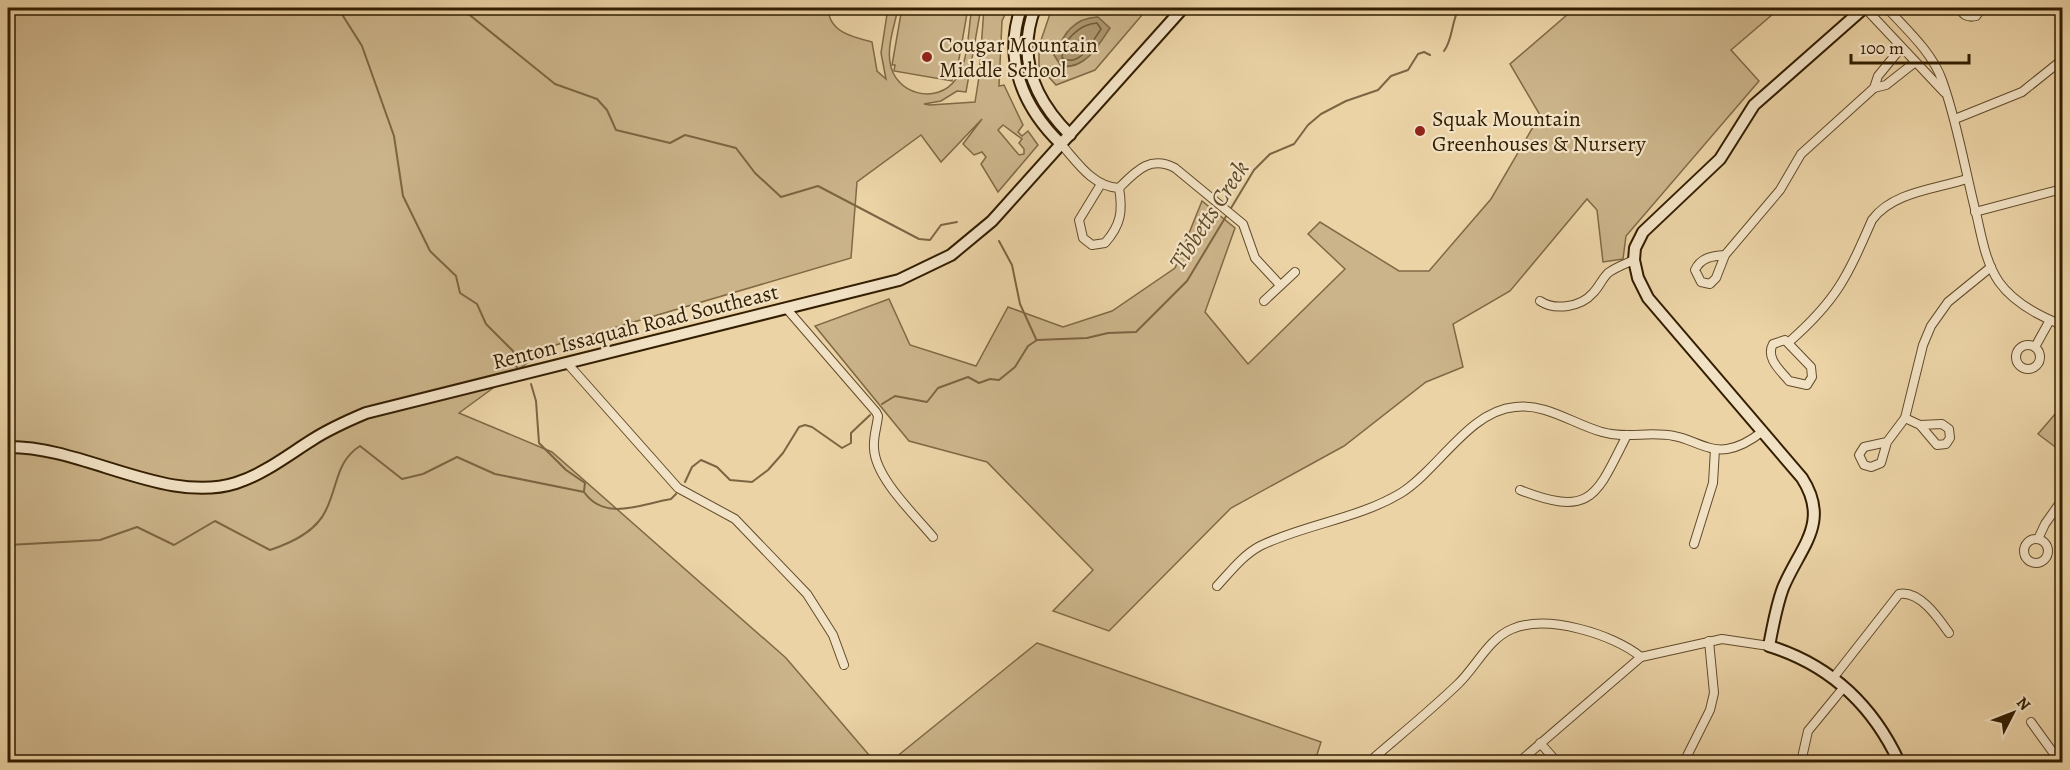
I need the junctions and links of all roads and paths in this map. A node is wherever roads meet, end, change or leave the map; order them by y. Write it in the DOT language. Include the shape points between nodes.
graph roads {
  1 [pos="1021,8"];
  2 [pos="1035,8"];
  3 [pos="1183,8"];
  4 [pos="1865,8"];
  5 [pos="1887,8"];
  6 [pos="1960,8"];
  7 [pos="1982,8"];
  8 [pos="1919,44"];
  9 [pos="1901,48"];
  10 [pos="1907,55"];
  11 [pos="2062,60"];
  12 [pos="1914,63"];
  13 [pos="1874,88"];
  14 [pos="1944,92"];
  15 [pos="1955,119"];
  16 [pos="1070,135"];
  17 [pos="1061,144"];
  18 [pos="1967,179"];
  19 [pos="1101,184"];
  20 [pos="1119,188"];
  21 [pos="2062,189"];
  22 [pos="1976,212"];
  23 [pos="1725,255"];
  24 [pos="1634,261"];
  25 [pos="1991,267"];
  26 [pos="1294,272"];
  27 [pos="1280,285"];
  28 [pos="1264,301"];
  29 [pos="1540,302"];
  30 [pos="786,308"];
  31 [pos="2050,320"];
  32 [pos="2062,325"];
  33 [pos="1789,342"];
  34 [pos="2035,347"];
  35 [pos="568,364"];
  36 [pos="1905,418"];
  37 [pos="1920,425"];
  38 [pos="1763,431"];
  39 [pos="1627,435"];
  40 [pos="1887,442"];
  41 [pos="8,447"];
  42 [pos="1715,449"];
  43 [pos="1520,490"];
  44 [pos="2062,500"];
  45 [pos="933,537"];
  46 [pos="2038,539"];
  47 [pos="1694,544"];
  48 [pos="1217,586"];
  49 [pos="1949,633"];
  50 [pos="1709,641"];
  51 [pos="1769,646"];
  52 [pos="1641,657"];
  53 [pos="844,665"];
  54 [pos="1834,677"];
  55 [pos="1844,687"];
  56 [pos="2031,722"];
  57 [pos="1540,744"];
  58 [pos="1369,762"];
  59 [pos="1519,762"];
  60 [pos="1557,762"];
  61 [pos="1684,762"];
  62 [pos="1801,762"];
  63 [pos="1899,762"];
  64 [pos="2060,762"];
  1 -- 17 [label="main road" via="1014,45 1018,79 1035,115"];
  2 -- 16 [label="main road" via="1027,38 1029,70 1045,109"];
  3 -- 16 [label="main road, Renton Issaquah Road Southeast"];
  4 -- 9 [label="street"];
  4 -- 24 [label="main road" via="1754,105 1720,159 1643,232"];
  5 -- 8 [label="street"];
  6 -- 7 [label="street" via="1969,17 1976,16"];
  8 -- 10 [label="street"];
  8 -- 14 [label="street" via="1938,71"];
  9 -- 10 [label="street"];
  9 -- 13 [label="street" via="1878,76"];
  10 -- 12 [label="street"];
  11 -- 15 [label="street" via="2022,92"];
  12 -- 13 [label="street" via="1886,85"];
  12 -- 14 [label="street"];
  13 -- 23 [label="street" via="1809,146 1780,190"];
  14 -- 15 [label="street"];
  15 -- 18 [label="street"];
  16 -- 17 [label="main road, Renton Issaquah Road Southeast"];
  17 -- 19 [label="street"];
  17 -- 30 [label="main road, Renton Issaquah Road Southeast" via="992,221 951,255 900,280"];
  18 -- 22 [label="street"];
  18 -- 33 [label="street" via="1909,195 1879,211 1836,294"];
  19 -- 20 [label="street"];
  19 -- 20 [label="street" via="1079,220 1083,238 1092,245 1105,243 1120,220"];
  20 -- 27 [label="street" via="1143,166 1162,162 1175,168 1243,224 1255,258"];
  21 -- 22 [label="street"];
  22 -- 25 [label="street"];
  24 -- 29 [label="street" via="1616,267 1580,303 1547,306"];
  24 -- 38 [label="main road" via="1648,298"];
  25 -- 31 [label="street" via="2012,296"];
  25 -- 36 [label="street" via="1948,303 1931,326"];
  26 -- 27 [label="street"];
  27 -- 28 [label="street"];
  30 -- 35 [label="main road, Renton Issaquah Road Southeast"];
  30 -- 45 [label="street" via="876,412 876,461 887,481"];
  31 -- 32 [label="street"];
  31 -- 34 [label="street"];
  33 -- 33 [label="street" via="1776,341 1770,347 1771,357 1789,381 1807,385 1813,372"];
  35 -- 41 [label="main road, Renton Issaquah Road Southeast" via="366,413 332,428 255,475 222,486 187,487 55,451"];
  35 -- 53 [label="street" via="678,488 735,519 807,594 833,635"];
  36 -- 37 [label="street"];
  36 -- 40 [label="street"];
  38 -- 42 [label="street" via="1742,444"];
  38 -- 51 [label="main road" via="1808,487 1815,515 1810,537 1778,604"];
  39 -- 42 [label="street" via="1669,435"];
  39 -- 43 [label="street" via="1601,484 1584,500 1563,504"];
  39 -- 48 [label="street" via="1602,432 1537,408 1517,406 1500,410 1474,425 1430,471 1402,492 1260,547"];
  42 -- 47 [label="street" via="1713,483"];
  44 -- 46 [label="street"];
  49 -- 54 [label="street" via="1916,598 1899,594"];
  50 -- 51 [label="street" via="1737,640"];
  50 -- 52 [label="street"];
  50 -- 61 [label="street" via="1712,701"];
  51 -- 54 [label="main road" via="1802,658"];
  52 -- 57 [label="street"];
  52 -- 58 [label="street" via="1622,642 1580,630 1539,625 1512,629 1493,642 1459,683"];
  54 -- 55 [label="main road"];
  55 -- 62 [label="street" via="1808,730"];
  55 -- 63 [label="main road"];
  56 -- 64 [label="street"];
  57 -- 59 [label="street"];
  57 -- 60 [label="street"];
}
